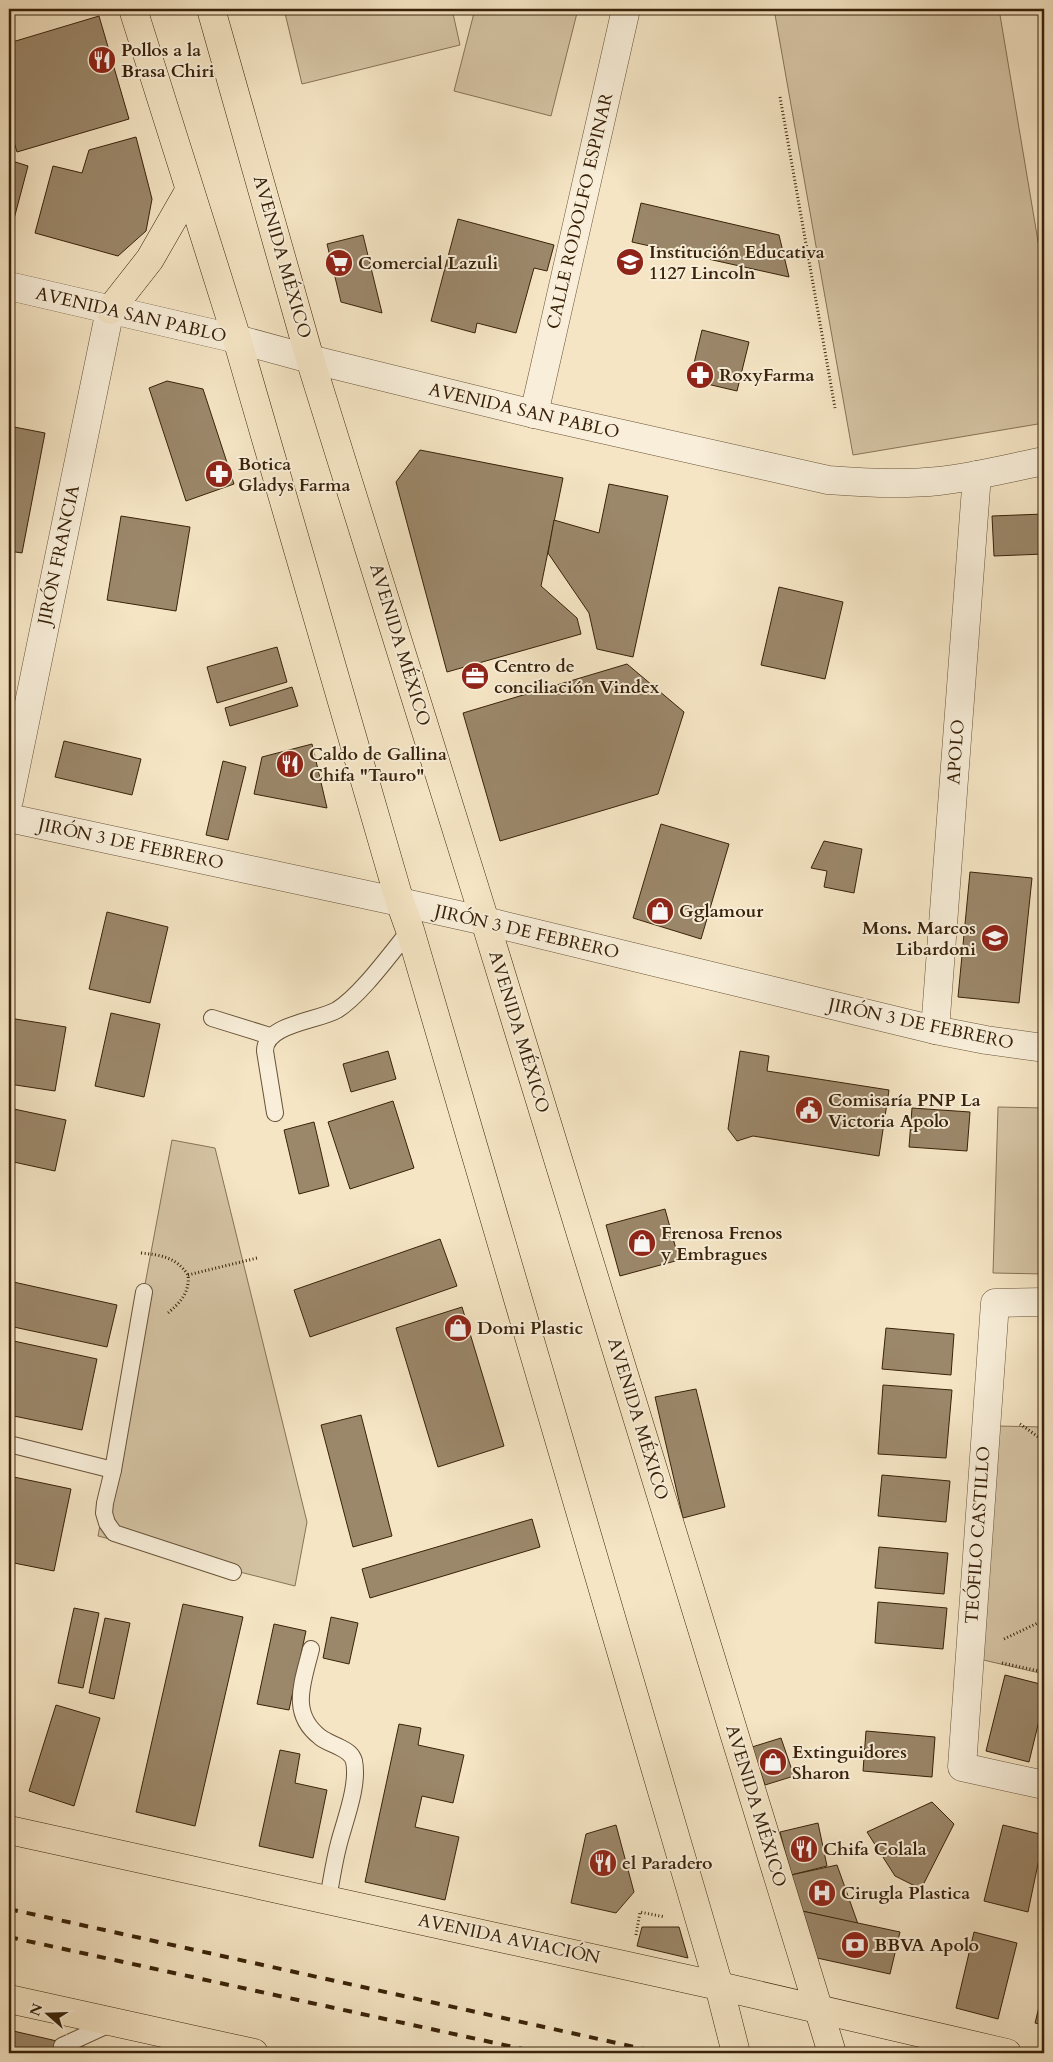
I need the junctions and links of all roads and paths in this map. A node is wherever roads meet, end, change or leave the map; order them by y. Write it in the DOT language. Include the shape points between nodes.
graph roads {
  1 [pos="133,9"];
  2 [pos="210,9"];
  3 [pos="626,9"];
  4 [pos="780,97"];
  5 [pos="189,191"];
  6 [pos="9,286"];
  7 [pos="110,310"];
  8 [pos="237,339"];
  9 [pos="310,359"];
  10 [pos="835,408"];
  11 [pos="534,414"];
  12 [pos="1044,461"];
  13 [pos="977,474"];
  14 [pos="9,800"];
  15 [pos="9,818"];
  16 [pos="400,902"];
  17 [pos="486,921"];
  18 [pos="410,930"];
  19 [pos="212,1018"];
  20 [pos="935,1030"];
  21 [pos="270,1036"];
  22 [pos="1044,1048"];
  23 [pos="275,1113"];
  24 [pos="141,1253"];
  25 [pos="257,1258"];
  26 [pos="188,1275"];
  27 [pos="144,1292"];
  28 [pos="1044,1302"];
  29 [pos="165,1316"];
  30 [pos="9,1444"];
  31 [pos="113,1470"];
  32 [pos="233,1572"];
  33 [pos="1044,1620"];
  34 [pos="311,1649"];
  35 [pos="970,1656"];
  36 [pos="1044,1672"];
  37 [pos="1044,1785"];
  38 [pos="9,1830"];
  39 [pos="328,1900"];
  40 [pos="700,1923"];
  41 [pos="630,1966"];
  42 [pos="719,1986"];
  43 [pos="9,2000"];
  44 [pos="819,2009"];
  45 [pos="114,2023"];
  46 [pos="62,2046"];
  47 [pos="254,2053"];
  48 [pos="736,2053"];
  49 [pos="832,2053"];
  50 [pos="1008,2053"];
  1 -- 5 [label="main road"];
  2 -- 9 [label="main road, AVENIDA MÉXICO"];
  3 -- 11 [label="street, CALLE RODOLFO ESPINAR"];
  4 -- 10 [label="path"];
  5 -- 7 [label="main road" via="150,260"];
  5 -- 8 [label="main road"];
  6 -- 7 [label="street, AVENIDA SAN PABLO"];
  7 -- 8 [label="street, AVENIDA SAN PABLO"];
  7 -- 14 [label="street, JIRÓN FRANCIA"];
  8 -- 9 [label="street, AVENIDA SAN PABLO"];
  8 -- 16 [label="main road"];
  9 -- 11 [label="street, AVENIDA SAN PABLO"];
  9 -- 17 [label="main road, AVENIDA MÉXICO"];
  11 -- 13 [label="street, AVENIDA SAN PABLO" via="828,480 902,484"];
  12 -- 13 [label="street, AVENIDA SAN PABLO"];
  13 -- 20 [label="street, APOLO"];
  15 -- 16 [label="street, JIRÓN 3 DE FEBRERO"];
  16 -- 17 [label="street, JIRÓN 3 DE FEBRERO"];
  16 -- 18 [label="main road"];
  17 -- 20 [label="street, JIRÓN 3 DE FEBRERO"];
  17 -- 44 [label="main road, AVENIDA MÉXICO"];
  18 -- 21 [label="lane" via="352,999 336,1010"];
  18 -- 40 [label="main road"];
  19 -- 21 [label="lane"];
  20 -- 22 [label="street, JIRÓN 3 DE FEBRERO"];
  21 -- 23 [label="lane" via="265,1051"];
  24 -- 26 [label="path" via="173,1259"];
  25 -- 26 [label="path"];
  26 -- 29 [label="path" via="186,1293"];
  27 -- 31 [label="lane"];
  28 -- 35 [label="street, TEÓFILO CASTILLO" via="995,1303"];
  30 -- 31 [label="lane"];
  31 -- 32 [label="lane" via="104,1513 114,1533"];
  33 -- 35 [label="path"];
  34 -- 39 [label="lane" via="301,1689 302,1715 322,1739 348,1752 355,1763 354,1784"];
  35 -- 36 [label="path"];
  35 -- 37 [label="street, TEÓFILO CASTILLO" via="962,1767"];
  38 -- 39 [label="main road, AVENIDA AVIACIÓN"];
  39 -- 41 [label="main road, AVENIDA AVIACIÓN"];
  40 -- 41 [label="path" via="640,1912"];
  40 -- 42 [label="main road"];
  41 -- 42 [label="main road, AVENIDA AVIACIÓN"];
  42 -- 44 [label="main road, AVENIDA AVIACIÓN"];
  42 -- 48 [label="main road"];
  43 -- 45 [label="main road"];
  44 -- 49 [label="main road, AVENIDA MÉXICO"];
  44 -- 50 [label="main road, AVENIDA AVIACIÓN"];
  45 -- 46 [label="lane"];
  45 -- 47 [label="main road"];
}
